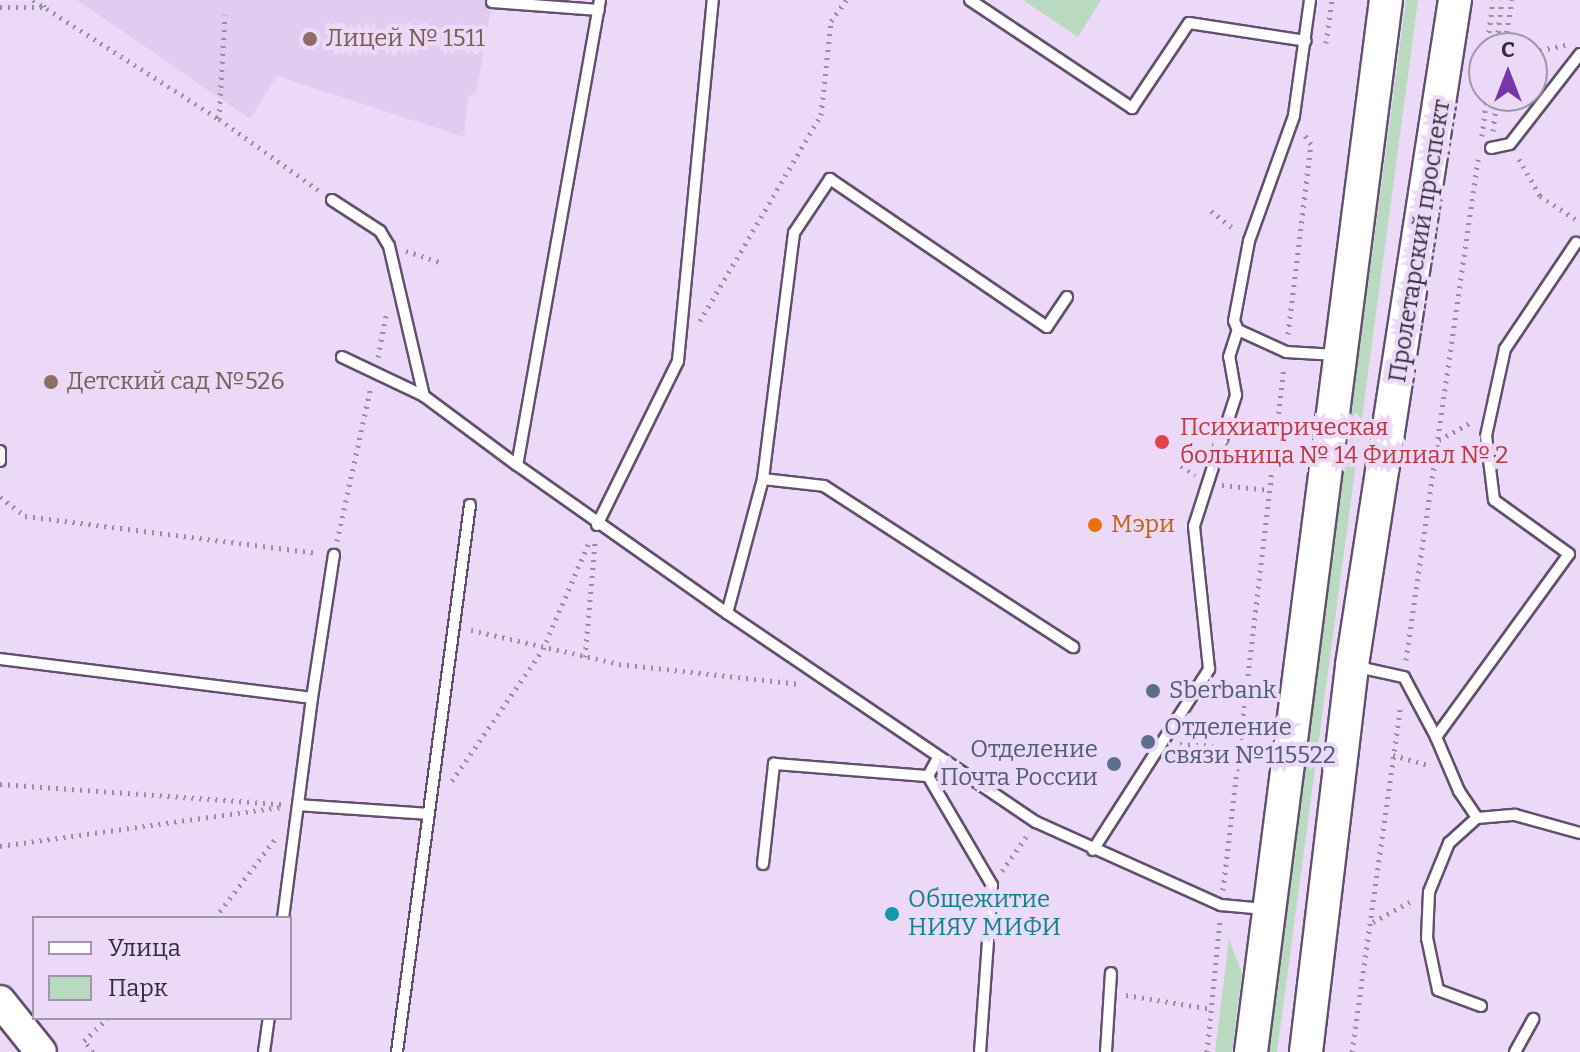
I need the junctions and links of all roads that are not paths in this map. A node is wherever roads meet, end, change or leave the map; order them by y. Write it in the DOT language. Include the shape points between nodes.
graph roads {
  1 [pos="713,0"];
  2 [pos="970,0"];
  3 [pos="1310,0"];
  4 [pos="1386,0"];
  5 [pos="1455,0"];
  6 [pos="492,2"];
  7 [pos="600,5"];
  8 [pos="1306,41"];
  9 [pos="1580,54"];
  10 [pos="1491,148"];
  11 [pos="332,200"];
  12 [pos="1576,243"];
  13 [pos="1067,297"];
  14 [pos="1238,330"];
  15 [pos="1341,355"];
  16 [pos="342,357"];
  17 [pos="424,396"];
  18 [pos="0,451"];
  19 [pos="0,461"];
  20 [pos="517,465"];
  21 [pos="763,479"];
  22 [pos="470,505"];
  23 [pos="597,525"];
  24 [pos="334,555"];
  25 [pos="727,613"];
  26 [pos="1073,647"];
  27 [pos="0,659"];
  28 [pos="1352,665"];
  29 [pos="312,698"];
  30 [pos="1436,737"];
  31 [pos="938,758"];
  32 [pos="928,776"];
  33 [pos="298,805"];
  34 [pos="429,814"];
  35 [pos="1477,818"];
  36 [pos="1580,833"];
  37 [pos="1093,850"];
  38 [pos="763,864"];
  39 [pos="1269,910"];
  40 [pos="283,916"];
  41 [pos="1111,973"];
  42 [pos="0,1001"];
  43 [pos="1481,1006"];
  44 [pos="1533,1019"];
  45 [pos="269,1020"];
  46 [pos="41,1052"];
  47 [pos="264,1052"];
  48 [pos="397,1052"];
  49 [pos="980,1052"];
  50 [pos="1106,1052"];
  51 [pos="1251,1052"];
  52 [pos="1306,1052"];
  53 [pos="1515,1052"];
  1 -- 23 [label="lane" via="678,361"];
  2 -- 8 [label="lane" via="1132,108 1189,23"];
  3 -- 8 [label="lane"];
  4 -- 15 [label="main road"];
  5 -- 28 [label="main road, Пролетарский проспект"];
  6 -- 7 [label="lane"];
  7 -- 20 [label="lane"];
  8 -- 14 [label="lane" via="1294,116 1249,241 1234,321"];
  9 -- 10 [label="lane" via="1510,144"];
  11 -- 17 [label="lane" via="380,231 389,246"];
  12 -- 30 [label="lane" via="1505,349 1486,459 1494,500 1569,554"];
  13 -- 21 [label="lane" via="1047,327 830,179 794,233"];
  14 -- 15 [label="lane" via="1286,352"];
  14 -- 37 [label="lane" via="1229,357 1236,395 1194,526 1209,669"];
  15 -- 39 [label="main road"];
  16 -- 17 [label="lane"];
  17 -- 20 [label="lane"];
  18 -- 19 [label="lane"];
  20 -- 23 [label="lane"];
  21 -- 25 [label="lane"];
  21 -- 26 [label="lane" via="824,486"];
  22 -- 34 [label="lane"];
  23 -- 25 [label="lane"];
  24 -- 29 [label="lane"];
  25 -- 31 [label="lane"];
  27 -- 29 [label="lane"];
  28 -- 30 [label="lane" via="1404,677"];
  28 -- 52 [label="main road, Пролетарский проспект"];
  29 -- 33 [label="lane"];
  30 -- 35 [label="lane"];
  31 -- 32 [label="lane"];
  31 -- 37 [label="lane" via="1036,822"];
  32 -- 38 [label="lane" via="774,764"];
  32 -- 49 [label="lane" via="992,885"];
  33 -- 34 [label="lane"];
  33 -- 40 [label="lane"];
  34 -- 48 [label="lane"];
  35 -- 36 [label="lane" via="1515,815"];
  35 -- 43 [label="lane" via="1449,843 1429,892 1427,938 1438,990"];
  37 -- 39 [label="lane" via="1221,905"];
  39 -- 51 [label="main road"];
  41 -- 50 [label="lane"];
  42 -- 46 [label="main road"];
  44 -- 53 [label="lane"];
  45 -- 47 [label="lane"];
}
